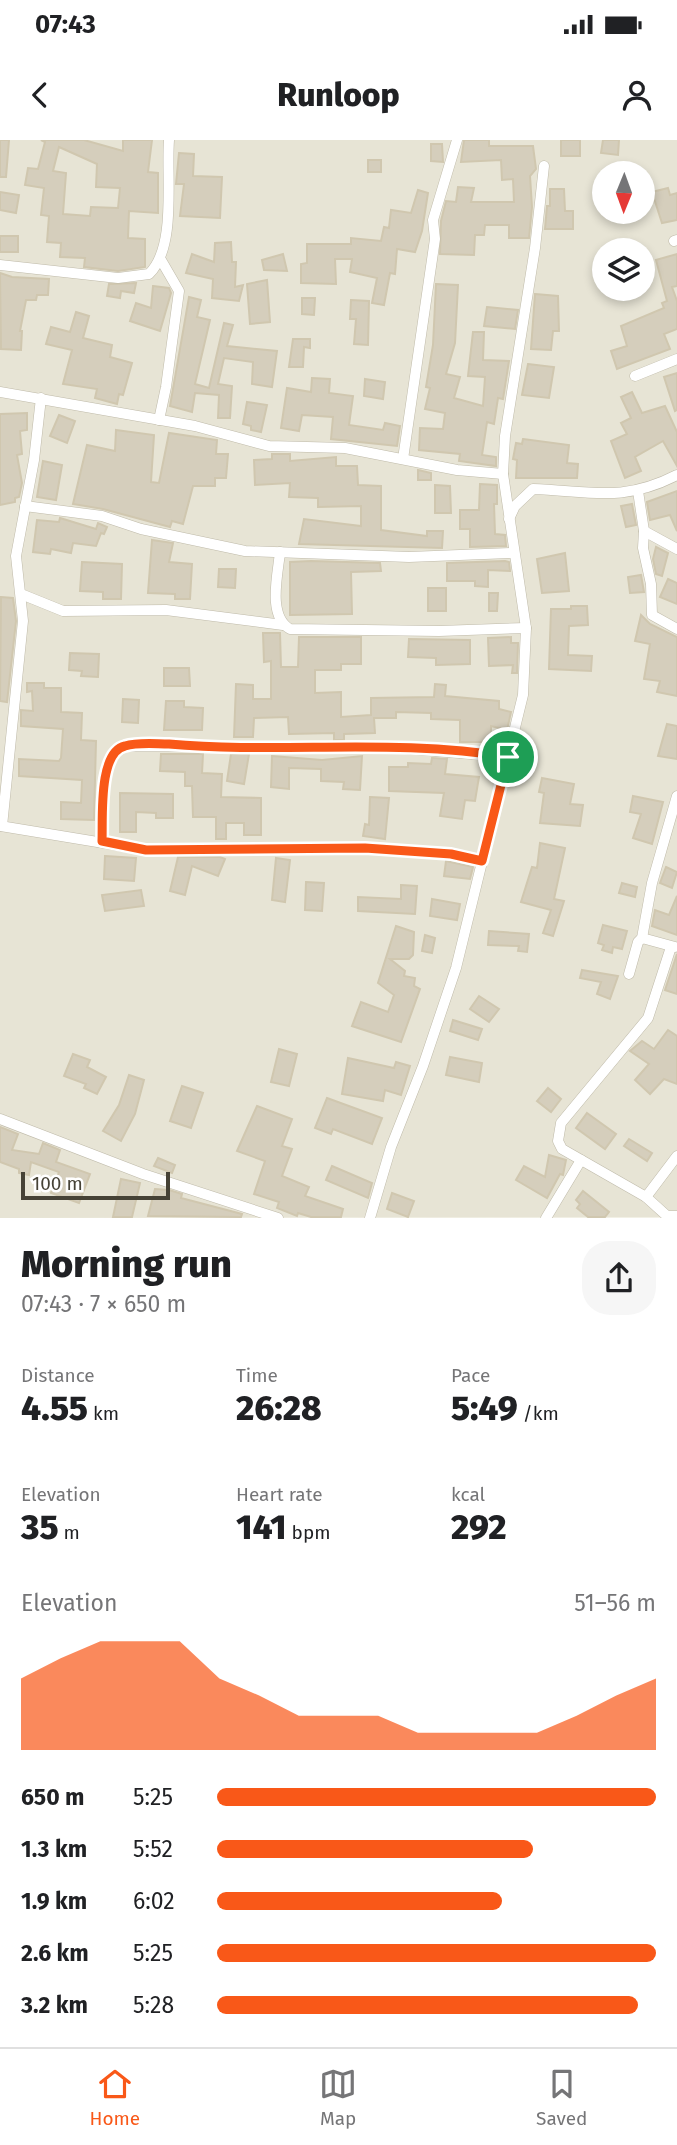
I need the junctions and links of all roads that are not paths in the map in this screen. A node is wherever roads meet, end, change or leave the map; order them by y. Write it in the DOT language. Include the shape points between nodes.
graph roads {
  1 [pos="169,140"];
  2 [pos="457,140"];
  3 [pos="544,166"];
  4 [pos="161,260"];
  5 [pos="0,265"];
  6 [pos="677,359"];
  7 [pos="635,376"];
  8 [pos="0,392"];
  9 [pos="43,401"];
  10 [pos="159,420"];
  11 [pos="403,459"];
  12 [pos="503,474"];
  13 [pos="677,475"];
  14 [pos="638,491"];
  15 [pos="25,506"];
  16 [pos="509,519"];
  17 [pos="645,531"];
  18 [pos="677,549"];
  19 [pos="280,552"];
  20 [pos="512,554"];
  21 [pos="22,594"];
  22 [pos="283,625"];
  23 [pos="526,628"];
  24 [pos="677,629"];
  25 [pos="508,757"];
  26 [pos="677,796"];
  27 [pos="1,826"];
  28 [pos="102,841"];
  29 [pos="482,861"];
  30 [pos="642,938"];
  31 [pos="674,947"];
  32 [pos="629,974"];
  33 [pos="0,1119"];
  34 [pos="677,1156"];
  35 [pos="581,1160"];
  36 [pos="646,1197"];
  37 [pos="677,1216"];
  38 [pos="278,1217"];
  39 [pos="370,1217"];
  40 [pos="546,1217"];
  41 [pos="672,1217"];
  1 -- 4 [label="street"];
  2 -- 11 [label="street" via="433,220 435,239"];
  3 -- 12 [label="street"];
  4 -- 5 [label="street" via="149,274 137,278"];
  4 -- 10 [label="street" via="178,291"];
  6 -- 7 [label="street"];
  8 -- 9 [label="street"];
  9 -- 10 [label="street"];
  9 -- 15 [label="street"];
  10 -- 11 [label="street" via="269,446 345,448"];
  11 -- 12 [label="street"];
  12 -- 16 [label="street"];
  13 -- 14 [label="street"];
  14 -- 16 [label="street" via="603,496 533,489"];
  14 -- 17 [label="street"];
  15 -- 19 [label="street" via="102,516 245,551"];
  15 -- 21 [label="street" via="16,564"];
  16 -- 20 [label="street"];
  17 -- 18 [label="street"];
  17 -- 24 [label="street" via="652,615"];
  19 -- 20 [label="street" via="409,557"];
  19 -- 22 [label="street" via="276,593"];
  20 -- 23 [label="street"];
  21 -- 22 [label="street" via="63,611 166,610"];
  21 -- 27 [label="street" via="20,672"];
  22 -- 23 [label="street" via="352,631"];
  23 -- 25 [label="street" via="523,695"];
  25 -- 28 [label="street" via="399,748 123,746 106,766"];
  25 -- 29 [label="street"];
  26 -- 30 [label="street"];
  27 -- 28 [label="street"];
  28 -- 29 [label="street" via="146,850 365,848 451,854"];
  29 -- 39 [label="street" via="456,968"];
  30 -- 31 [label="street"];
  30 -- 32 [label="street"];
  31 -- 35 [label="street" via="648,1018 561,1123 558,1141 562,1149"];
  33 -- 38 [label="street" via="143,1174"];
  34 -- 36 [label="street"];
  35 -- 36 [label="street"];
  35 -- 40 [label="street"];
  36 -- 41 [label="street"];
  37 -- 41 [label="street"];
}
